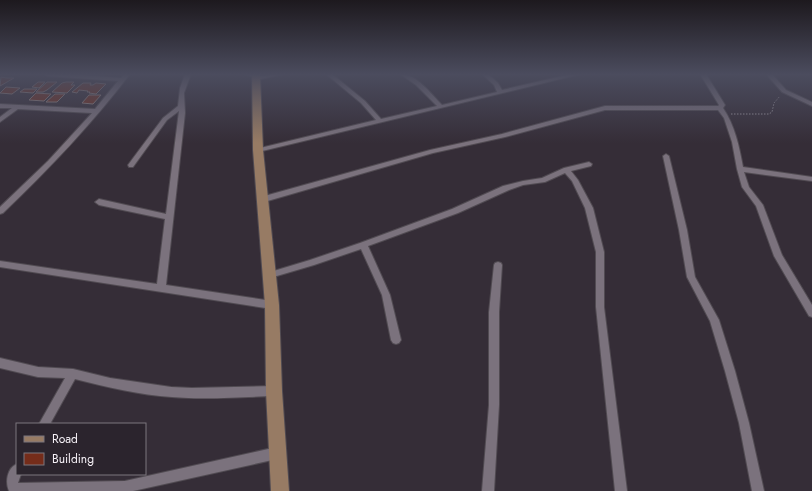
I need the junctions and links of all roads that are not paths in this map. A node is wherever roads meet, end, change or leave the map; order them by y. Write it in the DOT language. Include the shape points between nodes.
graph roads {
  1 [pos="108,97"];
  2 [pos="180,97"];
  3 [pos="255,97"];
  4 [pos="357,97"];
  5 [pos="431,97"];
  6 [pos="479,97"];
  7 [pos="717,97"];
  8 [pos="797,97"];
  9 [pos="812,104"];
  10 [pos="0,106"];
  11 [pos="440,106"];
  12 [pos="181,107"];
  13 [pos="16,108"];
  14 [pos="722,110"];
  15 [pos="96,111"];
  16 [pos="0,120"];
  17 [pos="379,120"];
  18 [pos="258,150"];
  19 [pos="666,156"];
  20 [pos="589,164"];
  21 [pos="131,165"];
  22 [pos="740,169"];
  23 [pos="566,170"];
  24 [pos="812,179"];
  25 [pos="264,199"];
  26 [pos="99,202"];
  27 [pos="0,211"];
  28 [pos="169,217"];
  29 [pos="364,245"];
  30 [pos="0,264"];
  31 [pos="498,265"];
  32 [pos="270,275"];
  33 [pos="161,288"];
  34 [pos="272,305"];
  35 [pos="812,313"];
  36 [pos="396,340"];
  37 [pos="1,365"];
  38 [pos="73,374"];
  39 [pos="274,391"];
  40 [pos="45,423"];
  41 [pos="277,453"];
  42 [pos="16,472"];
  43 [pos="280,491"];
  44 [pos="488,491"];
  45 [pos="621,491"];
  46 [pos="758,491"];
  1 -- 15 [label="street"];
  2 -- 12 [label="street"];
  3 -- 18 [label="street"];
  4 -- 17 [label="street"];
  5 -- 11 [label="street"];
  6 -- 11 [label="street"];
  7 -- 14 [label="street"];
  8 -- 9 [label="street"];
  10 -- 13 [label="street"];
  11 -- 17 [label="street"];
  12 -- 21 [label="street" via="165,119"];
  12 -- 28 [label="street"];
  13 -- 15 [label="street"];
  13 -- 16 [label="street"];
  14 -- 22 [label="street" via="735,142"];
  14 -- 25 [label="street" via="605,108 510,135 432,151"];
  15 -- 27 [label="street" via="58,156"];
  17 -- 18 [label="street"];
  18 -- 25 [label="street"];
  19 -- 46 [label="street" via="691,277 714,320 730,371"];
  20 -- 23 [label="street"];
  22 -- 24 [label="street"];
  22 -- 35 [label="street" via="746,187 760,205 778,256"];
  23 -- 29 [label="street" via="543,180 506,188 455,211"];
  23 -- 45 [label="street" via="588,208 600,252 600,307"];
  25 -- 32 [label="street"];
  26 -- 28 [label="street"];
  28 -- 33 [label="street"];
  29 -- 32 [label="street"];
  29 -- 36 [label="street" via="386,295"];
  30 -- 33 [label="street"];
  31 -- 44 [label="street" via="494,312 494,404"];
  32 -- 34 [label="street"];
  33 -- 34 [label="street"];
  34 -- 39 [label="street"];
  37 -- 38 [label="street" via="43,373"];
  38 -- 39 [label="street" via="110,383 171,392"];
  38 -- 40 [label="street"];
  39 -- 41 [label="street"];
  41 -- 42 [label="street" via="116,488 14,489 11,486"];
  41 -- 43 [label="street"];
}
